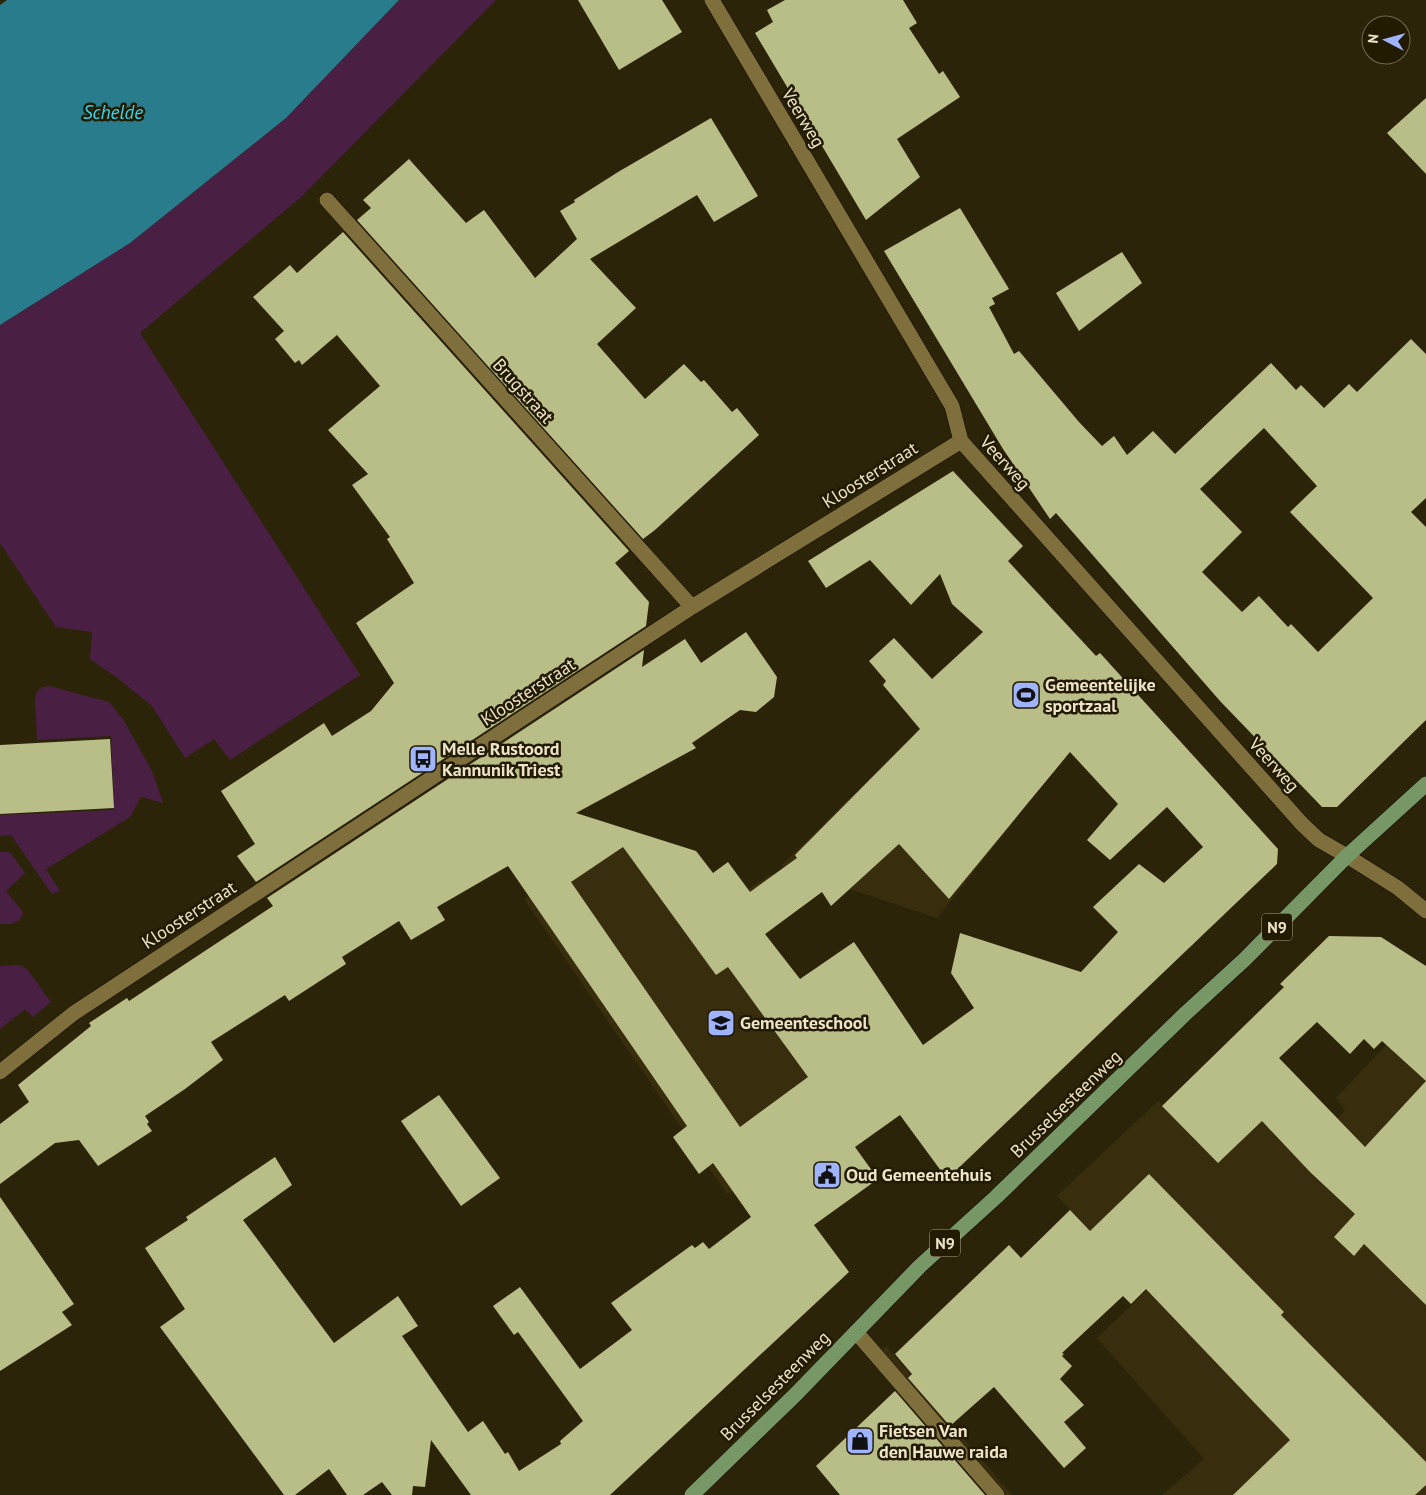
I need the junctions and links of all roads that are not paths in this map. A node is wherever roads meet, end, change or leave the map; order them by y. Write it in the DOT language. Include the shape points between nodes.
graph roads {
  1 [pos="712,0"];
  2 [pos="327,200"];
  3 [pos="961,441"];
  4 [pos="692,607"];
  5 [pos="1426,784"];
  6 [pos="1347,856"];
  7 [pos="1426,912"];
  8 [pos="0,1072"];
  9 [pos="856,1332"];
  10 [pos="692,1495"];
  11 [pos="997,1495"];
  1 -- 3 [label="street, Veerweg" via="952,406"];
  2 -- 4 [label="street, Brugstraat"];
  3 -- 4 [label="street, Kloosterstraat"];
  3 -- 6 [label="street, Veerweg" via="1302,824 1319,840"];
  4 -- 8 [label="street, Kloosterstraat" via="85,1006"];
  5 -- 6 [label="main road, Brusselsesteenweg / N9"];
  6 -- 7 [label="street, Veerweg" via="1398,888"];
  6 -- 9 [label="main road, Brusselsesteenweg / N9" via="1244,960 920,1266"];
  9 -- 10 [label="main road, Brusselsesteenweg / N9"];
  9 -- 11 [label="street"];
}
